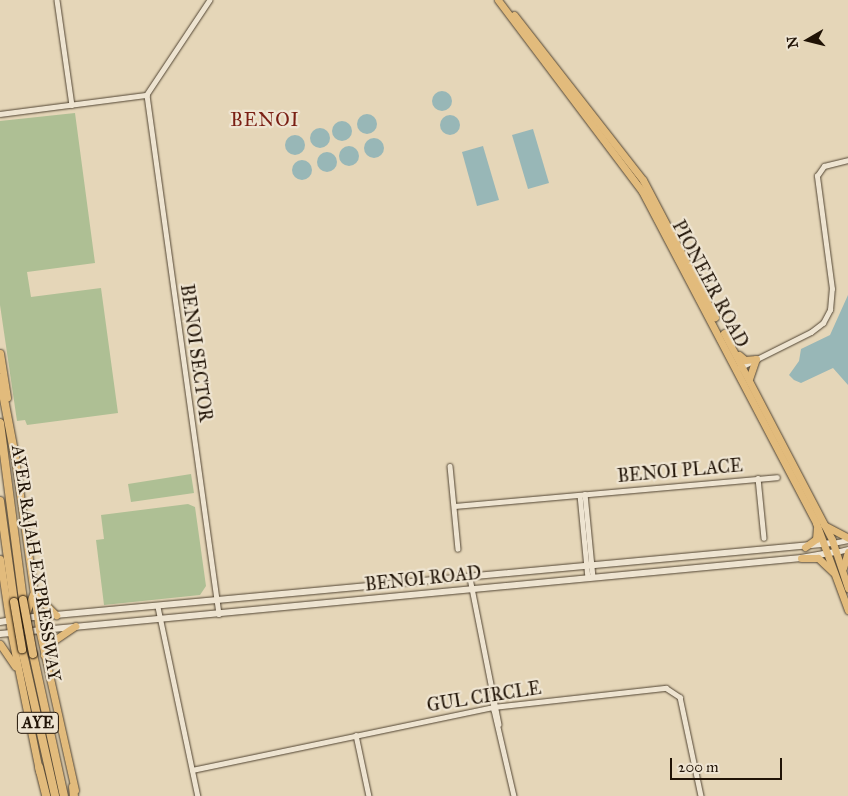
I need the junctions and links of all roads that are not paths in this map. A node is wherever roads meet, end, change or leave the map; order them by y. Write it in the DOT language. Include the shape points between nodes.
graph roads {
  1 [pos="57,0"];
  2 [pos="210,0"];
  3 [pos="498,0"];
  4 [pos="503,0"];
  5 [pos="147,95"];
  6 [pos="72,105"];
  7 [pos="0,114"];
  8 [pos="848,160"];
  9 [pos="735,352"];
  10 [pos="0,353"];
  11 [pos="756,359"];
  12 [pos="740,367"];
  13 [pos="0,378"];
  14 [pos="749,379"];
  15 [pos="752,392"];
  16 [pos="0,423"];
  17 [pos="15,457"];
  18 [pos="450,466"];
  19 [pos="777,477"];
  20 [pos="758,478"];
  21 [pos="583,495"];
  22 [pos="0,501"];
  23 [pos="454,506"];
  24 [pos="820,524"];
  25 [pos="764,538"];
  26 [pos="848,539"];
  27 [pos="829,544"];
  28 [pos="805,547"];
  29 [pos="848,548"];
  30 [pos="458,549"];
  31 [pos="836,552"];
  32 [pos="848,552"];
  33 [pos="828,553"];
  34 [pos="801,558"];
  35 [pos="0,559"];
  36 [pos="590,566"];
  37 [pos="840,575"];
  38 [pos="591,577"];
  39 [pos="470,578"];
  40 [pos="848,588"];
  41 [pos="472,589"];
  42 [pos="4,590"];
  43 [pos="33,591"];
  44 [pos="10,601"];
  45 [pos="217,602"];
  46 [pos="0,606"];
  47 [pos="158,608"];
  48 [pos="848,610"];
  49 [pos="219,614"];
  50 [pos="56,615"];
  51 [pos="37,616"];
  52 [pos="160,620"];
  53 [pos="0,622"];
  54 [pos="21,625"];
  55 [pos="75,626"];
  56 [pos="0,634"];
  57 [pos="0,644"];
  58 [pos="18,649"];
  59 [pos="44,655"];
  60 [pos="18,673"];
  61 [pos="495,706"];
  62 [pos="356,735"];
  63 [pos="39,767"];
  64 [pos="192,770"];
  65 [pos="73,787"];
  66 [pos="44,796"];
  67 [pos="55,796"];
  68 [pos="64,796"];
  69 [pos="75,796"];
  70 [pos="198,796"];
  71 [pos="369,796"];
  72 [pos="514,796"];
  73 [pos="701,796"];
  1 -- 6 [label="street"];
  2 -- 5 [label="street"];
  3 -- 12 [label="main road, PIONEER ROAD" via="642,191"];
  4 -- 9 [label="main road, PIONEER ROAD" via="642,180"];
  5 -- 6 [label="street"];
  5 -- 45 [label="street, BENOI SECTOR"];
  6 -- 7 [label="street"];
  8 -- 11 [label="street" via="824,166 817,176 832,289 830,310 823,323 811,332"];
  9 -- 11 [label="main road" via="745,360"];
  9 -- 12 [label="main road, PIONEER ROAD"];
  10 -- 17 [label="main road"];
  11 -- 12 [label="street"];
  11 -- 14 [label="main road"];
  12 -- 14 [label="main road, PIONEER ROAD"];
  12 -- 15 [label="main road, PIONEER ROAD"];
  13 -- 17 [label="highway"];
  14 -- 15 [label="main road, PIONEER ROAD"];
  15 -- 24 [label="main road, PIONEER ROAD"];
  16 -- 68 [label="highway, AYER RAJAH EXPRESSWAY / AYE, bridge" via="23,600"];
  17 -- 43 [label="main road"];
  18 -- 23 [label="street"];
  19 -- 20 [label="street, BENOI PLACE"];
  20 -- 21 [label="street, BENOI PLACE"];
  20 -- 25 [label="street"];
  21 -- 23 [label="street, BENOI PLACE"];
  21 -- 36 [label="street"];
  22 -- 44 [label="highway, AYER RAJAH EXPRESSWAY / AYE"];
  23 -- 30 [label="street"];
  24 -- 26 [label="main road"];
  24 -- 27 [label="main road, PIONEER ROAD"];
  24 -- 28 [label="main road" via="816,539"];
  26 -- 27 [label="street, BENOI ROAD"];
  27 -- 28 [label="main road, BENOI ROAD"];
  27 -- 31 [label="main road, PIONEER ROAD"];
  27 -- 33 [label="main road, PIONEER ROAD"];
  28 -- 36 [label="main road, BENOI ROAD"];
  29 -- 31 [label="street, BENOI ROAD"];
  31 -- 33 [label="main road, BENOI ROAD"];
  31 -- 37 [label="main road, PIONEER ROAD"];
  32 -- 37 [label="main road"];
  33 -- 34 [label="main road, BENOI ROAD"];
  33 -- 37 [label="main road, PIONEER ROAD"];
  34 -- 37 [label="main road" via="818,558"];
  34 -- 38 [label="main road, BENOI ROAD"];
  35 -- 42 [label="main road"];
  36 -- 38 [label="street"];
  36 -- 39 [label="main road, BENOI ROAD"];
  37 -- 40 [label="main road, PIONEER ROAD"];
  37 -- 48 [label="main road, PIONEER ROAD"];
  38 -- 41 [label="main road, BENOI ROAD"];
  39 -- 41 [label="street"];
  39 -- 45 [label="main road, BENOI ROAD"];
  41 -- 49 [label="main road, BENOI ROAD"];
  41 -- 61 [label="street"];
  42 -- 44 [label="main road"];
  42 -- 46 [label="main road"];
  43 -- 50 [label="main road"];
  43 -- 51 [label="main road"];
  43 -- 54 [label="main road"];
  44 -- 54 [label="main road"];
  44 -- 58 [label="highway, AYER RAJAH EXPRESSWAY / AYE, bridge"];
  45 -- 47 [label="main road, BENOI ROAD"];
  45 -- 49 [label="street, BENOI SECTOR"];
  47 -- 50 [label="main road, BENOI ROAD"];
  47 -- 52 [label="street"];
  49 -- 52 [label="main road, BENOI ROAD"];
  50 -- 51 [label="main road, BENOI ROAD"];
  51 -- 54 [label="main road"];
  51 -- 54 [label="main road, BENOI ROAD"];
  52 -- 55 [label="main road, BENOI ROAD"];
  52 -- 64 [label="street"];
  53 -- 54 [label="main road, BENOI ROAD"];
  54 -- 55 [label="main road, BENOI ROAD"];
  54 -- 56 [label="main road, BENOI ROAD"];
  54 -- 58 [label="main road"];
  54 -- 59 [label="main road"];
  54 -- 59 [label="main road"];
  55 -- 59 [label="main road" via="53,641"];
  57 -- 60 [label="main road"];
  58 -- 60 [label="main road"];
  58 -- 67 [label="highway, AYER RAJAH EXPRESSWAY / AYE"];
  59 -- 65 [label="main road"];
  60 -- 63 [label="main road"];
  61 -- 62 [label="street, GUL CIRCLE"];
  61 -- 72 [label="street"];
  61 -- 73 [label="street, GUL CIRCLE" via="672,689 680,697"];
  62 -- 64 [label="street, GUL CIRCLE"];
  62 -- 71 [label="street"];
  63 -- 66 [label="highway"];
  64 -- 70 [label="street"];
  65 -- 69 [label="highway"];
}
